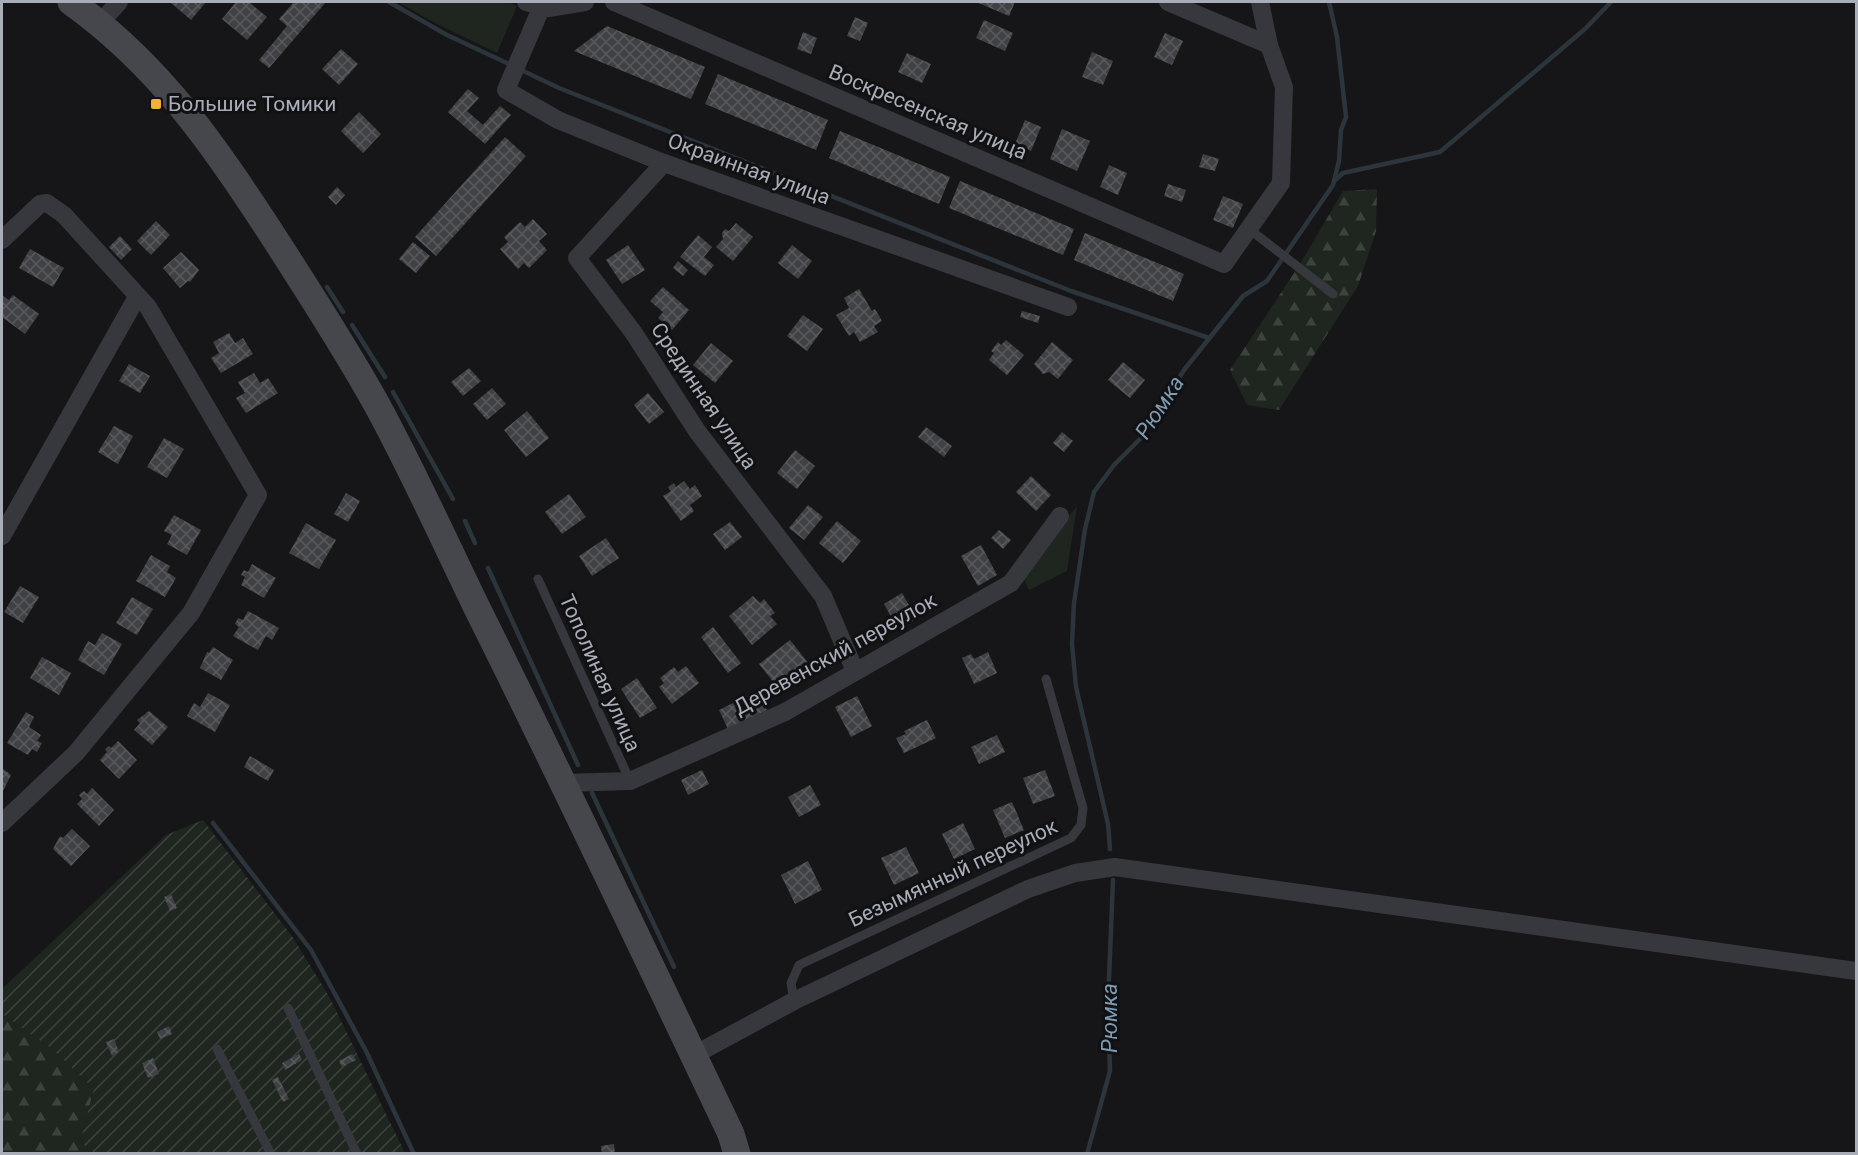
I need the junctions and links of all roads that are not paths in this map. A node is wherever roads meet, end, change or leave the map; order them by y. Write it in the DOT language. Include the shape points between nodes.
graph roads {
  1 [pos="71,2"];
  2 [pos="119,2"];
  3 [pos="585,2"];
  4 [pos="614,2"];
  5 [pos="1168,2"];
  6 [pos="1260,2"];
  7 [pos="534,4"];
  8 [pos="100,22"];
  9 [pos="1269,45"];
  10 [pos="664,163"];
  11 [pos="1249,229"];
  12 [pos="2,240"];
  13 [pos="1333,294"];
  14 [pos="137,297"];
  15 [pos="1068,307"];
  16 [pos="1060,516"];
  17 [pos="2,536"];
  18 [pos="538,579"];
  19 [pos="855,671"];
  20 [pos="1046,679"];
  21 [pos="630,781"];
  22 [pos="564,783"];
  23 [pos="2,823"];
  24 [pos="1857,971"];
  25 [pos="794,1001"];
  26 [pos="288,1008"];
  27 [pos="217,1049"];
  28 [pos="694,1055"];
  29 [pos="271,1154"];
  30 [pos="357,1154"];
  31 [pos="737,1154"];
  1 -- 8 [label="main road"];
  2 -- 8 [label="street"];
  3 -- 7 [label="street" via="549,8"];
  4 -- 11 [label="street, Воскресенская улица" via="1224,264"];
  5 -- 9 [label="street"];
  6 -- 9 [label="street"];
  7 -- 10 [label="street, Окраинная улица" via="506,90 558,120"];
  8 -- 22 [label="main road" via="180,102 233,173 336,333 384,418"];
  9 -- 11 [label="street" via="1284,87 1281,183"];
  10 -- 15 [label="street, Окраинная улица"];
  10 -- 19 [label="street, Срединная улица" via="578,258 633,332 697,431 823,596"];
  11 -- 13 [label="lane"];
  12 -- 14 [label="street" via="40,204 46,203 64,215"];
  14 -- 17 [label="street"];
  14 -- 23 [label="street" via="148,307 258,495 191,613 76,753"];
  16 -- 19 [label="street, Деревенский переулок" via="1011,583"];
  18 -- 21 [label="lane, Тополиная улица"];
  19 -- 21 [label="street, Деревенский переулок" via="785,712"];
  20 -- 25 [label="lane, Безымянный переулок" via="1083,808 1081,825 1071,838 799,965 791,983"];
  21 -- 22 [label="street, Деревенский переулок"];
  22 -- 28 [label="main road"];
  24 -- 25 [label="street" via="1115,867 1075,873 1028,889"];
  25 -- 28 [label="street"];
  26 -- 30 [label="lane"];
  27 -- 29 [label="lane"];
  28 -- 31 [label="main road"];
}
